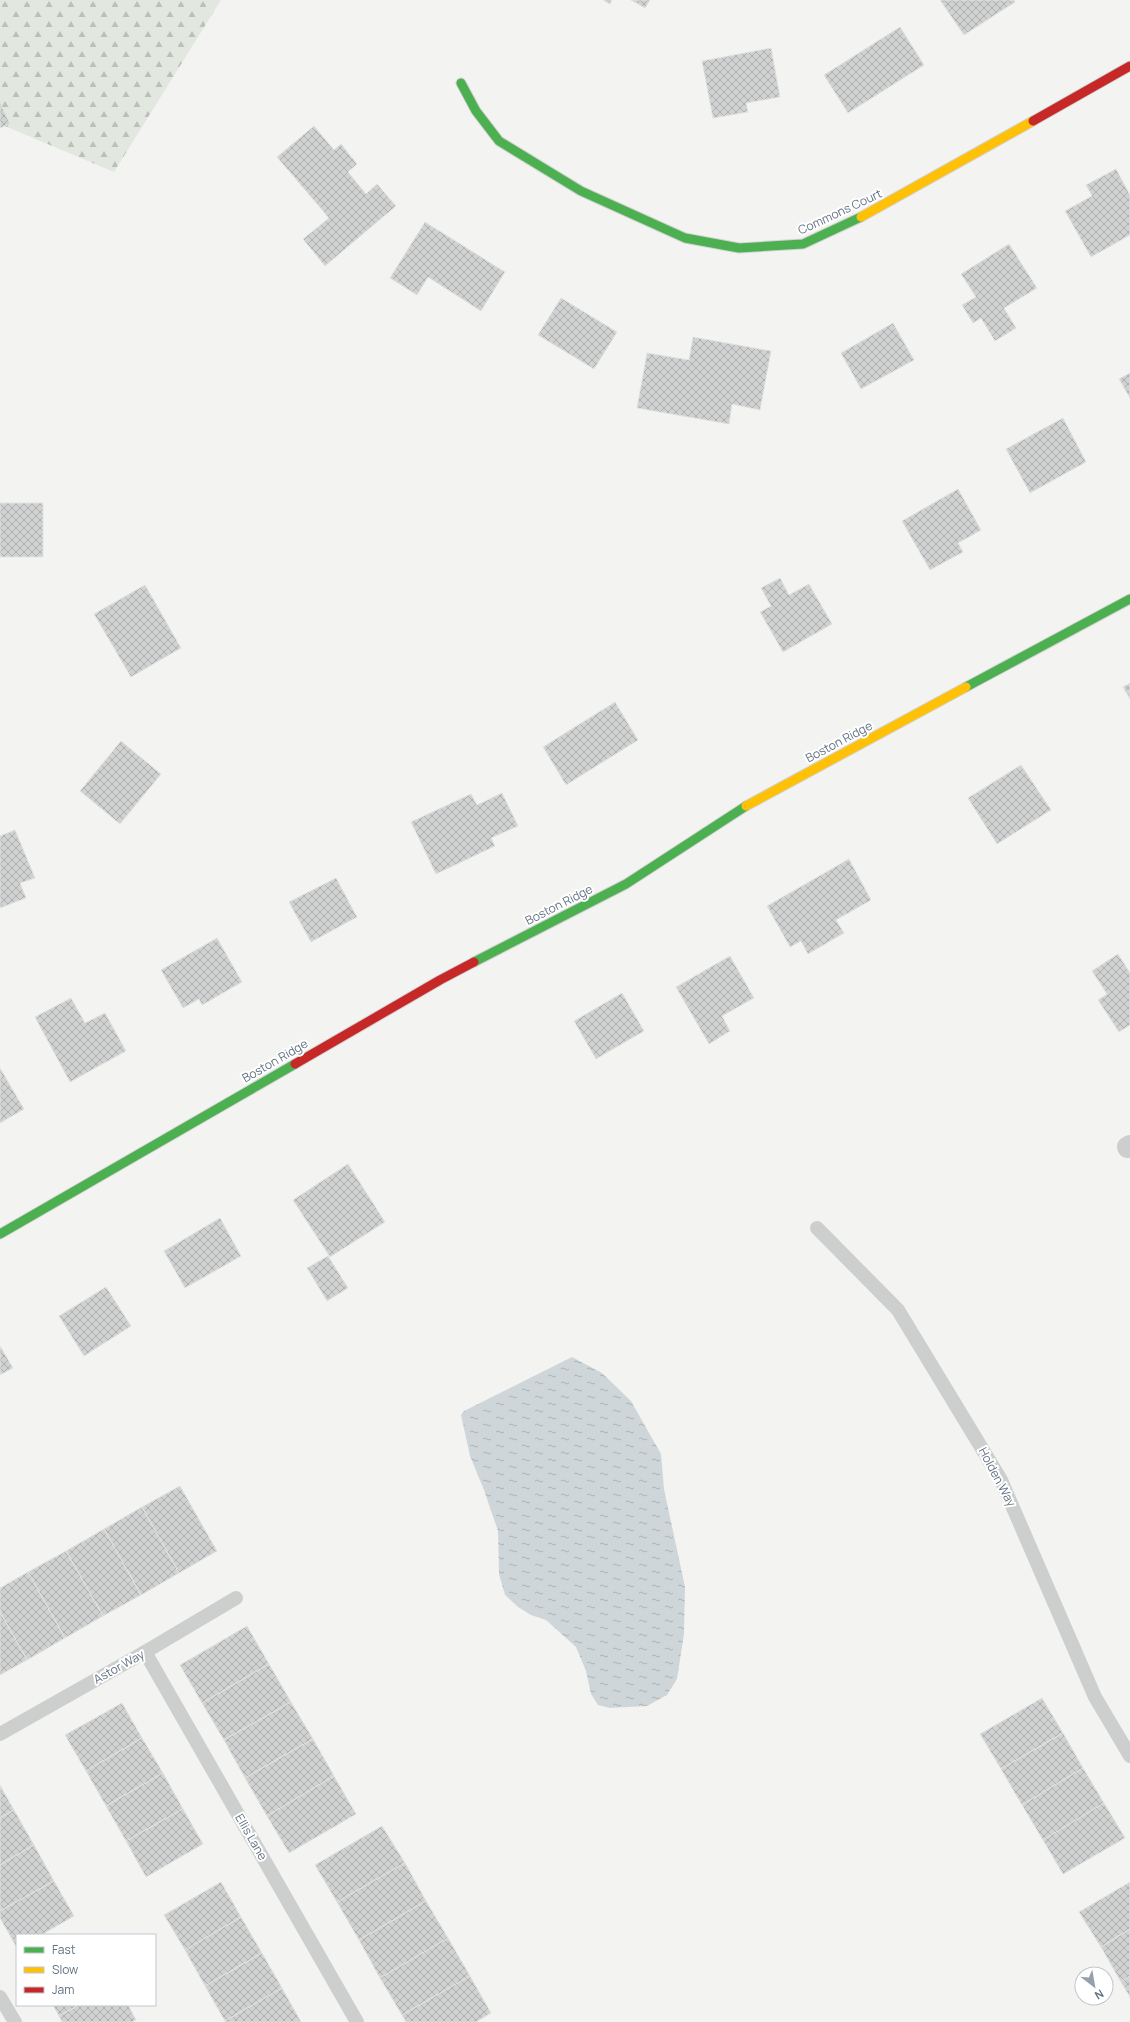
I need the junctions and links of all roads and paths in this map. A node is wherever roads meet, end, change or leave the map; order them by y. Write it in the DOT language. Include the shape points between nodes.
graph roads {
  1 [pos="1130,66"];
  2 [pos="462,83"];
  3 [pos="1130,599"];
  4 [pos="817,1228"];
  5 [pos="0,1234"];
  6 [pos="236,1598"];
  7 [pos="145,1652"];
  8 [pos="0,1734"];
  9 [pos="1130,1756"];
  10 [pos="0,1997"];
  11 [pos="15,2022"];
  12 [pos="357,2022"];
  1 -- 2 [label="street, Commons Court" via="862,217 803,244 739,248 685,238 581,191 499,141 476,111"];
  3 -- 5 [label="street, Boston Ridge" via="749,804 626,884 440,980"];
  4 -- 9 [label="lane, Holden Way" via="898,1310 1001,1480 1095,1697"];
  6 -- 7 [label="lane, Astor Way"];
  7 -- 8 [label="lane, Astor Way"];
  7 -- 12 [label="lane, Ellis Lane"];
  10 -- 11 [label="lane"];
}
